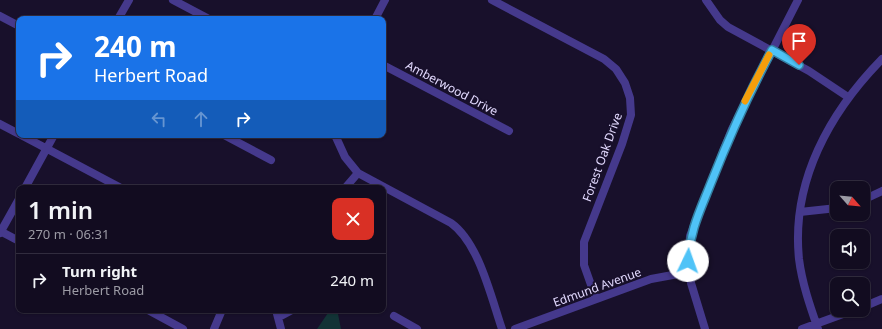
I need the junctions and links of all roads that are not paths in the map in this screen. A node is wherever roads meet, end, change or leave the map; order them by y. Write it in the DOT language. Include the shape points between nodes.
graph roads {
  1 [pos="129,0"];
  2 [pos="173,0"];
  3 [pos="385,0"];
  4 [pos="492,0"];
  5 [pos="706,0"];
  6 [pos="798,0"];
  7 [pos="0,16"];
  8 [pos="120,16"];
  9 [pos="203,16"];
  10 [pos="377,16"];
  11 [pos="16,24"];
  12 [pos="772,50"];
  13 [pos="882,59"];
  14 [pos="386,67"];
  15 [pos="848,97"];
  16 [pos="0,124"];
  17 [pos="509,131"];
  18 [pos="16,132"];
  19 [pos="28,138"];
  20 [pos="52,138"];
  21 [pos="230,138"];
  22 [pos="336,138"];
  23 [pos="47,148"];
  24 [pos="271,160"];
  25 [pos="358,173"];
  26 [pos="27,185"];
  27 [pos="115,185"];
  28 [pos="348,185"];
  29 [pos="380,185"];
  30 [pos="386,188"];
  31 [pos="882,191"];
  32 [pos="870,197"];
  33 [pos="16,204"];
  34 [pos="830,209"];
  35 [pos="800,212"];
  36 [pos="0,232"];
  37 [pos="16,240"];
  38 [pos="689,272"];
  39 [pos="596,299"];
  40 [pos="882,299"];
  41 [pos="870,304"];
  42 [pos="154,313"];
  43 [pos="221,313"];
  44 [pos="278,313"];
  45 [pos="394,316"];
  46 [pos="838,317"];
  47 [pos="817,326"];
  48 [pos="183,329"];
  49 [pos="214,329"];
  50 [pos="281,329"];
  51 [pos="417,329"];
  52 [pos="502,329"];
  53 [pos="516,329"];
  54 [pos="705,329"];
  55 [pos="802,329"];
  1 -- 8 [label="street"];
  2 -- 9 [label="street"];
  3 -- 10 [label="street"];
  4 -- 39 [label="street, Forest Oak Drive" via="604,60 619,73 628,91 631,104 629,125 584,242 584,265"];
  5 -- 12 [label="street" via="728,27"];
  6 -- 12 [label="street"];
  7 -- 11 [label="street"];
  12 -- 15 [label="street"];
  12 -- 38 [label="street" via="732,129 693,227 689,247"];
  13 -- 15 [label="street"];
  14 -- 17 [label="street, Amberwood Drive"];
  15 -- 35 [label="street" via="813,160"];
  16 -- 18 [label="street"];
  19 -- 23 [label="street"];
  20 -- 23 [label="street"];
  21 -- 24 [label="street"];
  22 -- 25 [label="street" via="345,157"];
  23 -- 26 [label="street"];
  23 -- 27 [label="street"];
  25 -- 28 [label="street"];
  25 -- 29 [label="street"];
  30 -- 52 [label="street" via="451,223 462,233 477,258"];
  31 -- 32 [label="street"];
  33 -- 36 [label="street"];
  34 -- 35 [label="street"];
  35 -- 47 [label="street" via="799,260"];
  36 -- 37 [label="street"];
  38 -- 39 [label="street, Edmund Avenue" via="652,279"];
  38 -- 54 [label="street" via="693,294"];
  39 -- 53 [label="street, Edmund Avenue"];
  40 -- 41 [label="street"];
  42 -- 48 [label="street"];
  43 -- 49 [label="street"];
  44 -- 50 [label="street"];
  45 -- 51 [label="street"];
  46 -- 47 [label="street"];
  47 -- 55 [label="street"];
}
